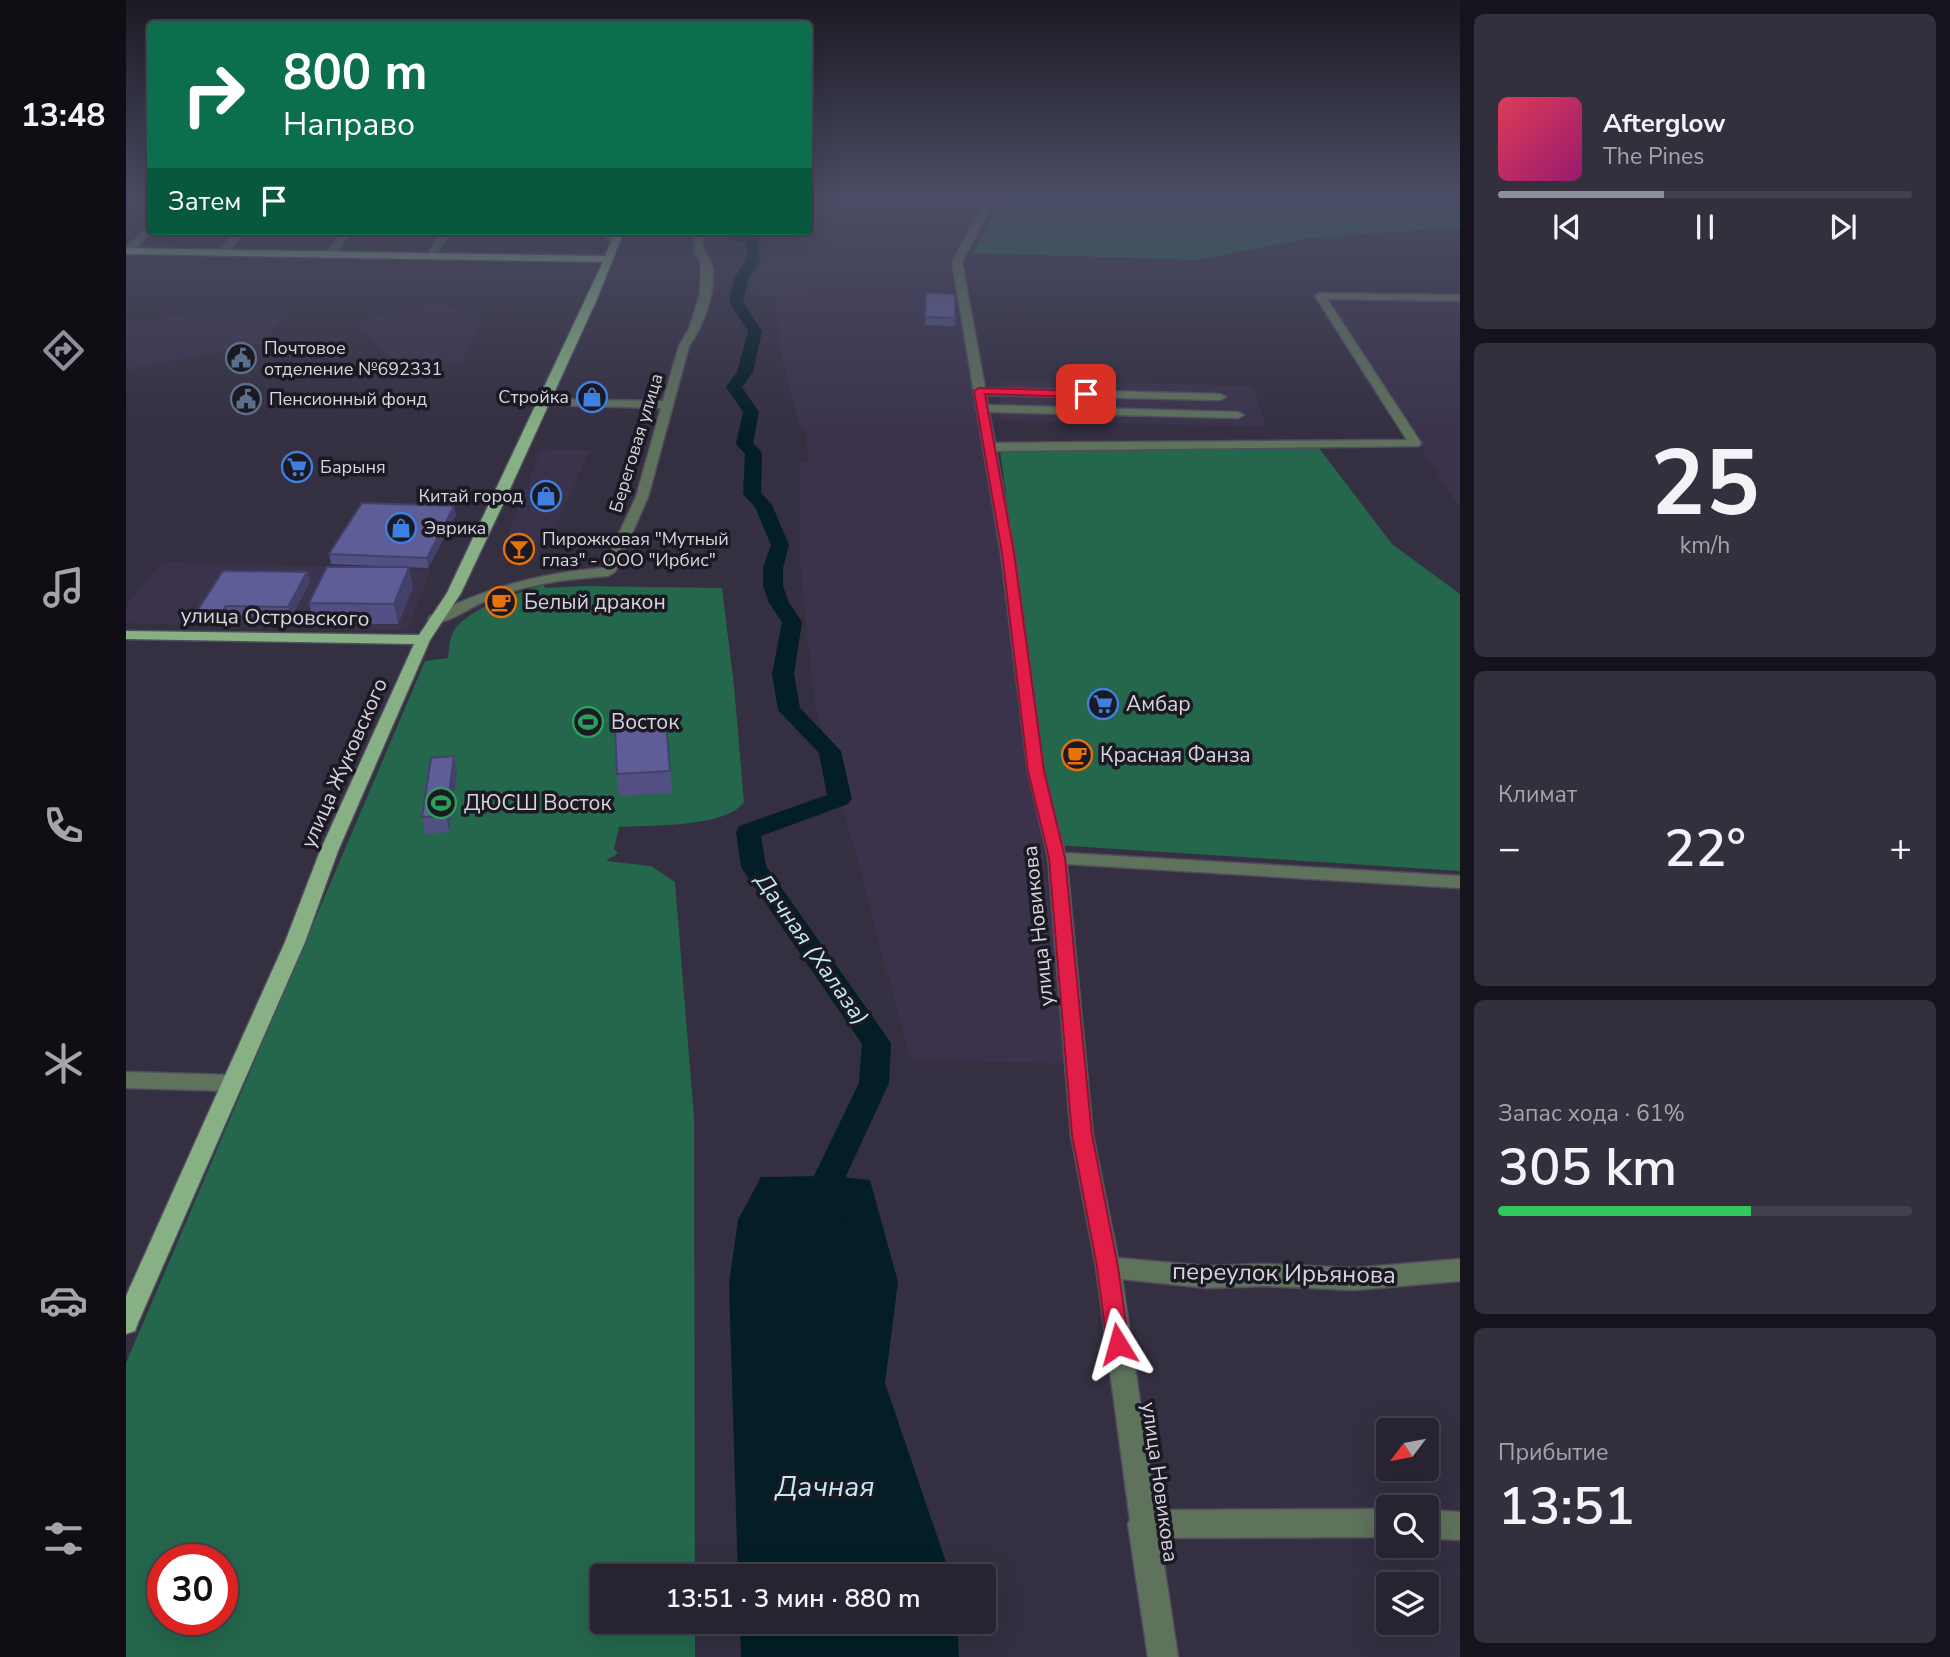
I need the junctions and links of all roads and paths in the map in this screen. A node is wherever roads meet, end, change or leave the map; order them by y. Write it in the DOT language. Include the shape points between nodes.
graph roads {
  1 [pos="600,277"];
  2 [pos="705,277"];
  3 [pos="960,277"];
  4 [pos="1460,298"];
  5 [pos="1220,397"];
  6 [pos="981,400"];
  7 [pos="544,402"];
  8 [pos="668,405"];
  9 [pos="1238,415"];
  10 [pos="990,447"];
  11 [pos="435,619"];
  12 [pos="126,635"];
  13 [pos="423,640"];
  14 [pos="1057,858"];
  15 [pos="1460,882"];
  16 [pos="126,1080"];
  17 [pos="231,1083"];
  18 [pos="1108,1267"];
  19 [pos="1460,1270"];
  20 [pos="126,1323"];
  21 [pos="1376,1522"];
  22 [pos="1142,1524"];
  23 [pos="1439,1525"];
  24 [pos="1460,1526"];
  25 [pos="1163,1657"];
  1 -- 7 [label="main road, улица Жуковского"];
  2 -- 8 [label="street, Береговая улица" via="694,334 684,345"];
  3 -- 6 [label="street, улица Новикова"];
  4 -- 10 [label="street" via="1320,296 1415,443"];
  5 -- 6 [label="street"];
  6 -- 9 [label="street"];
  6 -- 10 [label="street, улица Новикова"];
  7 -- 8 [label="street"];
  7 -- 11 [label="main road, улица Жуковского" via="454,593"];
  8 -- 11 [label="street, Береговая улица" via="642,497 608,572 517,582"];
  10 -- 14 [label="street, улица Новикова" via="1036,771"];
  11 -- 13 [label="main road, улица Жуковского"];
  12 -- 13 [label="main road, улица Островского"];
  13 -- 17 [label="main road, улица Жуковского"];
  14 -- 15 [label="street"];
  14 -- 18 [label="street, улица Новикова" via="1082,1135"];
  16 -- 17 [label="street"];
  17 -- 20 [label="main road, улица Жуковского"];
  18 -- 19 [label="street, переулок Ирьянова" via="1207,1276 1354,1279"];
  18 -- 22 [label="street, улица Новикова"];
  21 -- 22 [label="street"];
  22 -- 25 [label="street, улица Новикова"];
  23 -- 24 [label="street"];
}
